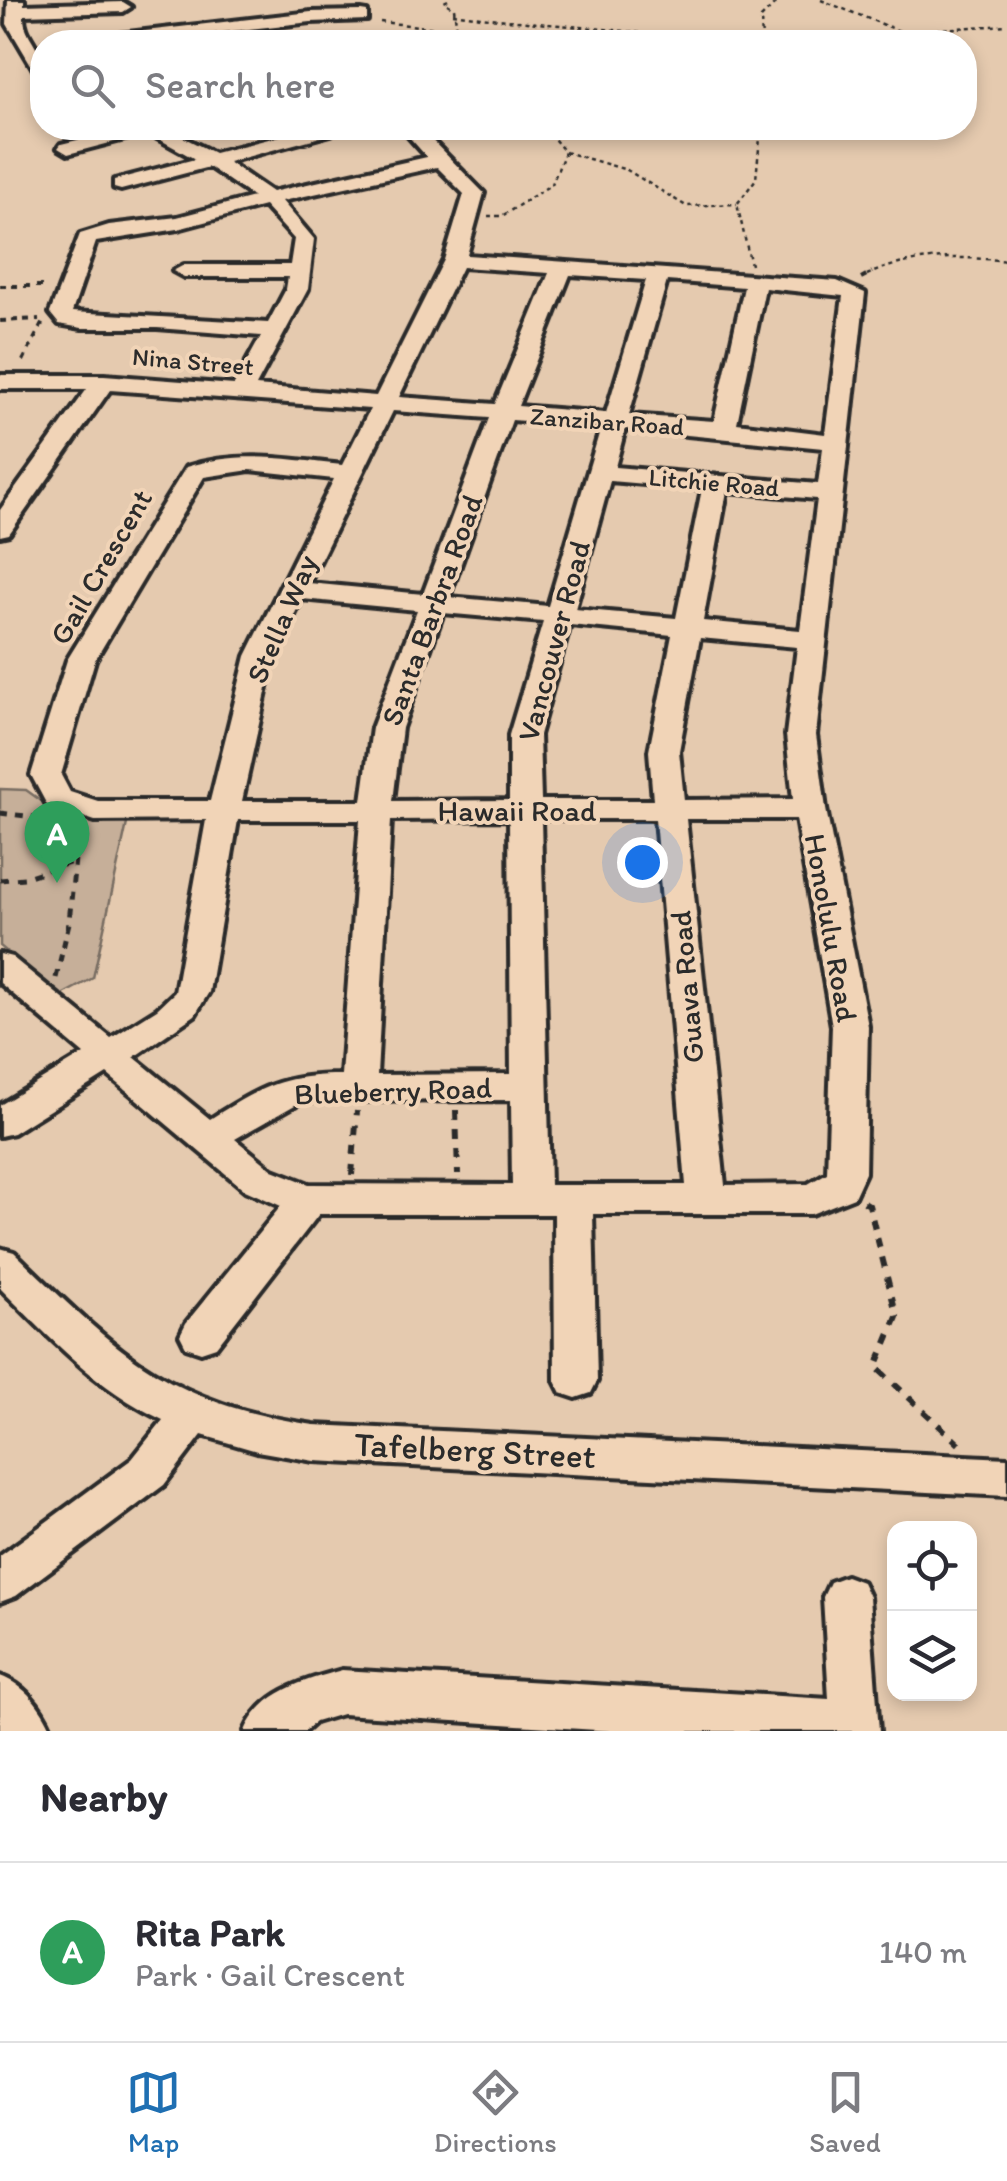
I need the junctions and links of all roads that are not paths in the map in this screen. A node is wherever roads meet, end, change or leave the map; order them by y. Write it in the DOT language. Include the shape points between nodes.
graph roads {
  1 [pos="15,5"];
  2 [pos="122,7"];
  3 [pos="361,16"];
  4 [pos="219,20"];
  5 [pos="162,30"];
  6 [pos="230,30"];
  7 [pos="28,50"];
  8 [pos="100,140"];
  9 [pos="173,140"];
  10 [pos="287,140"];
  11 [pos="422,140"];
  12 [pos="68,148"];
  13 [pos="212,160"];
  14 [pos="442,160"];
  15 [pos="122,184"];
  16 [pos="268,198"];
  17 [pos="455,260"];
  18 [pos="562,268"];
  19 [pos="184,271"];
  20 [pos="302,272"];
  21 [pos="658,274"];
  22 [pos="756,282"];
  23 [pos="276,330"];
  24 [pos="10,378"];
  25 [pos="104,382"];
  26 [pos="241,393"];
  27 [pos="381,404"];
  28 [pos="503,413"];
  29 [pos="615,421"];
  30 [pos="724,429"];
  31 [pos="834,442"];
  32 [pos="600,472"];
  33 [pos="348,474"];
  34 [pos="716,482"];
  35 [pos="828,492"];
  36 [pos="0,528"];
  37 [pos="292,590"];
  38 [pos="434,602"];
  39 [pos="559,615"];
  40 [pos="686,628"];
  41 [pos="813,640"];
  42 [pos="224,809"];
  43 [pos="810,809"];
  44 [pos="376,811"];
  45 [pos="528,811"];
  46 [pos="670,811"];
  47 [pos="0,966"];
  48 [pos="111,1057"];
  49 [pos="358,1088"];
  50 [pos="530,1088"];
  51 [pos="0,1123"];
  52 [pos="208,1138"];
  53 [pos="707,1198"];
  54 [pos="308,1199"];
  55 [pos="531,1199"];
  56 [pos="573,1199"];
  57 [pos="0,1263"];
  58 [pos="202,1335"];
  59 [pos="576,1381"];
  60 [pos="192,1414"];
  61 [pos="1007,1476"];
  62 [pos="0,1582"];
  63 [pos="846,1597"];
  64 [pos="0,1698"];
  65 [pos="855,1727"];
  66 [pos="28,1731"];
  67 [pos="268,1731"];
  1 -- 2 [label="street"];
  1 -- 7 [label="street"];
  3 -- 4 [label="street"];
  4 -- 5 [label="street"];
  4 -- 6 [label="street"];
  8 -- 12 [label="street"];
  9 -- 13 [label="street"];
  10 -- 13 [label="street"];
  11 -- 14 [label="street"];
  13 -- 15 [label="street"];
  13 -- 16 [label="street"];
  14 -- 16 [label="street"];
  14 -- 17 [label="street, Stella Way" via="474,193"];
  16 -- 20 [label="street" via="304,239"];
  16 -- 23 [label="street" via="87,238 56,319"];
  17 -- 18 [label="street"];
  17 -- 27 [label="street, Stella Way"];
  18 -- 21 [label="street"];
  18 -- 28 [label="street, Santa Barbra Road"];
  19 -- 20 [label="street"];
  20 -- 23 [label="street"];
  21 -- 22 [label="street"];
  21 -- 29 [label="street, Vancouver Road"];
  22 -- 30 [label="street"];
  22 -- 31 [label="street, Honolulu Road" via="854,293"];
  23 -- 26 [label="street"];
  24 -- 25 [label="street, Nina Street"];
  25 -- 26 [label="street, Nina Street"];
  25 -- 36 [label="street"];
  26 -- 27 [label="street, Nina Street"];
  27 -- 28 [label="street, Zanzibar Road"];
  27 -- 33 [label="street, Stella Way"];
  28 -- 29 [label="street, Zanzibar Road"];
  28 -- 38 [label="street, Santa Barbra Road"];
  29 -- 30 [label="street, Zanzibar Road"];
  29 -- 32 [label="street, Vancouver Road"];
  30 -- 31 [label="street, Zanzibar Road"];
  31 -- 35 [label="street, Honolulu Road"];
  32 -- 34 [label="street, Litchie Road"];
  32 -- 39 [label="street, Vancouver Road"];
  33 -- 37 [label="street, Stella Way"];
  33 -- 42 [label="street, Gail Crescent" via="235,462 194,472 81,660 46,774 51,791 95,810"];
  34 -- 35 [label="street, Litchie Road"];
  34 -- 40 [label="street, Guava Road"];
  35 -- 41 [label="street, Honolulu Road"];
  37 -- 38 [label="street"];
  37 -- 42 [label="street, Stella Way" via="258,663"];
  38 -- 39 [label="street"];
  38 -- 44 [label="street, Santa Barbra Road" via="387,728"];
  39 -- 40 [label="street"];
  39 -- 45 [label="street, Vancouver Road" via="524,735"];
  40 -- 41 [label="street"];
  40 -- 46 [label="street, Guava Road" via="664,737"];
  41 -- 43 [label="street, Honolulu Road" via="801,735"];
  42 -- 44 [label="street, Hawaii Road"];
  42 -- 48 [label="street, Stella Way" via="192,992 178,1012"];
  43 -- 46 [label="street, Hawaii Road"];
  43 -- 53 [label="street, Honolulu Road" via="850,1026 846,1173 840,1187 811,1199"];
  44 -- 45 [label="street, Hawaii Road"];
  44 -- 49 [label="street, Santa Barbra Road"];
  45 -- 46 [label="street, Hawaii Road"];
  45 -- 50 [label="street, Vancouver Road"];
  46 -- 53 [label="street, Guava Road"];
  47 -- 48 [label="street"];
  48 -- 51 [label="street, Stella Way"];
  48 -- 52 [label="street"];
  49 -- 50 [label="street, Blueberry Road"];
  49 -- 52 [label="street, Blueberry Road" via="288,1091"];
  50 -- 55 [label="street, Vancouver Road"];
  52 -- 54 [label="street" via="270,1187"];
  53 -- 56 [label="street"];
  54 -- 55 [label="street"];
  54 -- 58 [label="street"];
  55 -- 56 [label="street"];
  56 -- 59 [label="street"];
  57 -- 60 [label="street, Tafelberg Street" via="103,1362"];
  60 -- 61 [label="street, Tafelberg Street" via="240,1431 314,1442"];
  60 -- 62 [label="street" via="148,1472"];
  63 -- 65 [label="street"];
  64 -- 66 [label="street"];
  65 -- 67 [label="street" via="342,1692 301,1704"];
}
